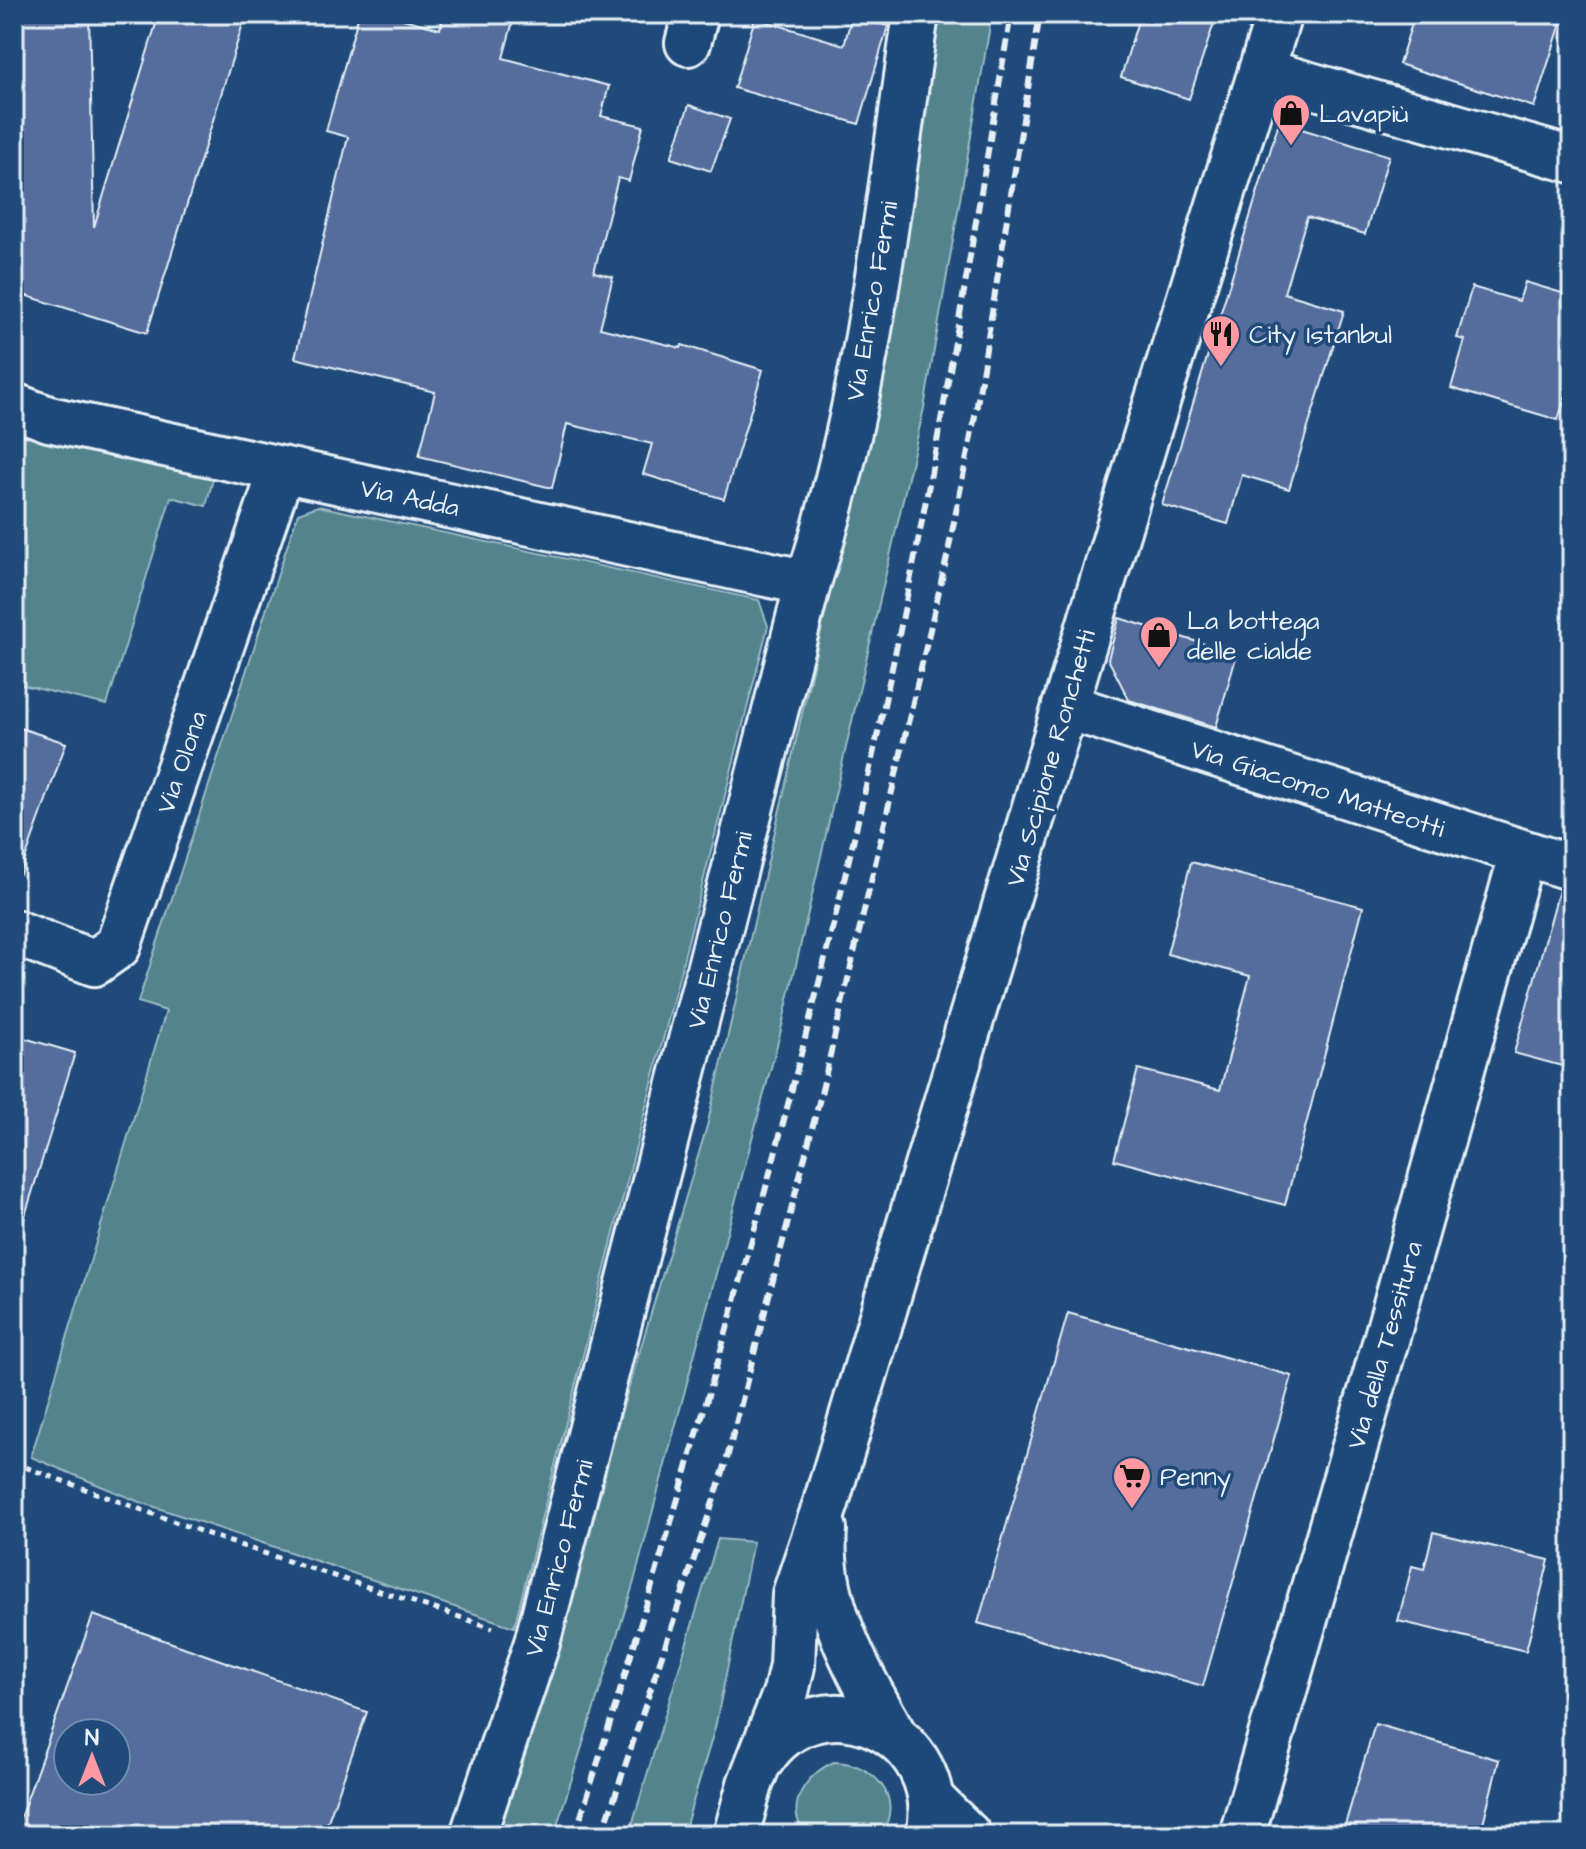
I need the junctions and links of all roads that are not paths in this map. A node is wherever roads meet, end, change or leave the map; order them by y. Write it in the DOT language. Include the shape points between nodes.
graph roads {
  1 [pos="916,14"];
  2 [pos="1279,14"];
  3 [pos="1261,71"];
  4 [pos="1572,160"];
  5 [pos="14,406"];
  6 [pos="282,469"];
  7 [pos="808,583"];
  8 [pos="1065,706"];
  9 [pos="1522,855"];
  10 [pos="1572,868"];
  11 [pos="14,932"];
  12 [pos="826,1503"];
  13 [pos="894,1735"];
  14 [pos="750,1784"];
  15 [pos="930,1818"];
  16 [pos="473,1835"];
  17 [pos="736,1835"];
  18 [pos="750,1835"];
  19 [pos="968,1835"];
  20 [pos="1242,1835"];
  1 -- 7 [label="street, Via Enrico Fermi" via="888,208 838,485"];
  2 -- 3 [label="street, Via Scipione Ronchetti"];
  3 -- 4 [label="street"];
  3 -- 8 [label="street, Via Scipione Ronchetti"];
  5 -- 6 [label="street, Via Adda" via="49,419"];
  6 -- 7 [label="street, Via Adda"];
  6 -- 11 [label="street, Via Olona" via="118,946 94,963"];
  7 -- 16 [label="street, Via Enrico Fermi" via="537,1643"];
  8 -- 9 [label="street, Via Giacomo Matteotti"];
  8 -- 12 [label="street, Via Scipione Ronchetti"];
  9 -- 10 [label="street, Via Giacomo Matteotti"];
  9 -- 20 [label="street, Via della Tessitura"];
  12 -- 13 [label="street, Via Scipione Ronchetti" via="823,1561 831,1600 860,1673"];
  12 -- 14 [label="street, Via Scipione Ronchetti" via="795,1594 786,1692"];
  13 -- 14 [label="street" via="852,1718 815,1721 772,1746"];
  13 -- 15 [label="street" via="920,1763"];
  14 -- 17 [label="street, Via Scipione Ronchetti"];
  14 -- 18 [label="street"];
  15 -- 19 [label="street"];
}
